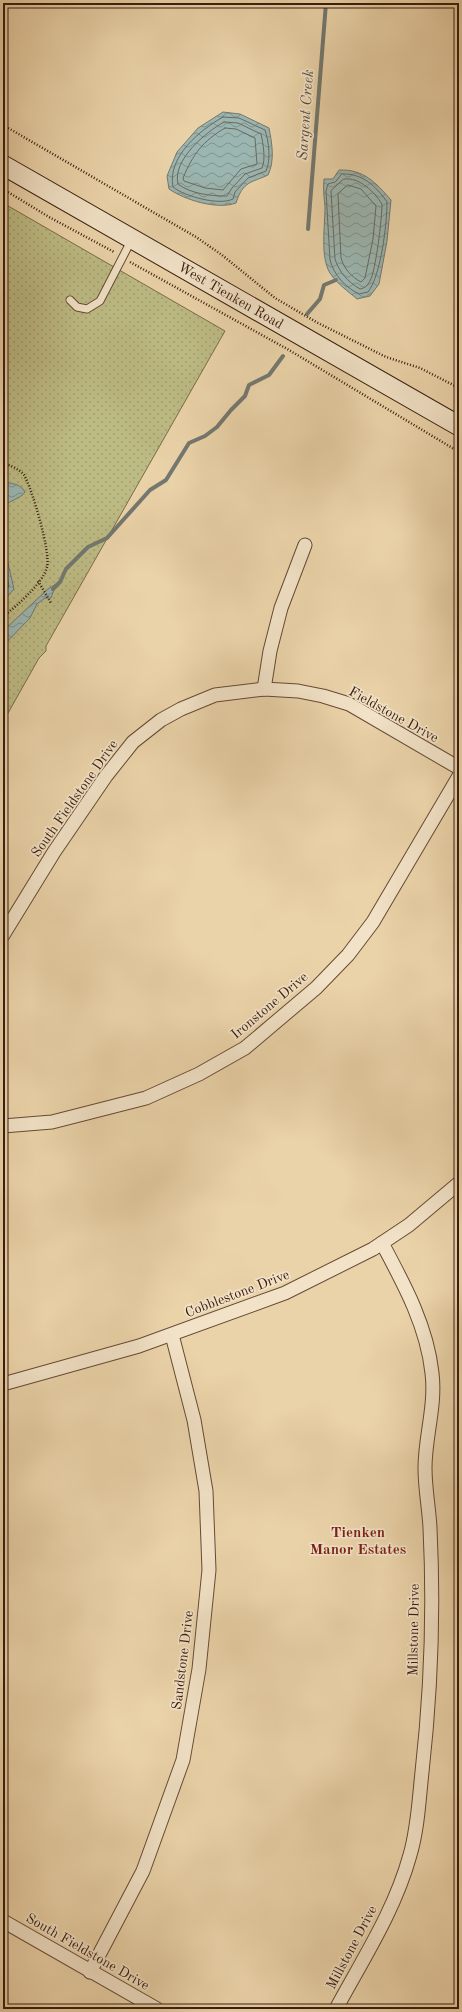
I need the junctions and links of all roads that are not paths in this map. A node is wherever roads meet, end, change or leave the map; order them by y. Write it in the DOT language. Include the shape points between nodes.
graph roads {
  1 [pos="3,165"];
  2 [pos="132,239"];
  3 [pos="70,300"];
  4 [pos="459,426"];
  5 [pos="305,545"];
  6 [pos="264,689"];
  7 [pos="459,768"];
  8 [pos="459,776"];
  9 [pos="3,935"];
  10 [pos="3,1126"];
  11 [pos="459,1183"];
  12 [pos="382,1243"];
  13 [pos="172,1335"];
  14 [pos="3,1384"];
  15 [pos="3,1921"];
  16 [pos="90,1972"];
  17 [pos="157,2009"];
  18 [pos="336,2009"];
  1 -- 2 [label="street, West Tienken Road"];
  2 -- 3 [label="lane" via="100,301 87,309 77,307"];
  2 -- 4 [label="street, West Tienken Road"];
  5 -- 6 [label="street" via="281,608"];
  6 -- 7 [label="street, Fieldstone Drive" via="298,691 349,704"];
  6 -- 9 [label="street, South Fieldstone Drive" via="215,695 161,720 133,742 106,776 54,852"];
  8 -- 10 [label="street, Ironstone Drive" via="373,922 348,955 316,988 245,1048 199,1074 146,1098 52,1122"];
  11 -- 12 [label="street, Cobblestone Drive" via="409,1225"];
  12 -- 13 [label="street, Cobblestone Drive" via="285,1293"];
  12 -- 18 [label="street, Millstone Drive" via="410,1297 432,1372 433,1400 425,1466 430,1527 431,1611 427,1731 411,1854 400,1887 381,1927"];
  13 -- 14 [label="street, Cobblestone Drive"];
  13 -- 16 [label="street, Sandstone Drive" via="194,1420 206,1492 209,1570 199,1669 183,1760 178,1774 143,1870"];
  15 -- 16 [label="street, South Fieldstone Drive"];
  16 -- 17 [label="street, South Fieldstone Drive"];
}
